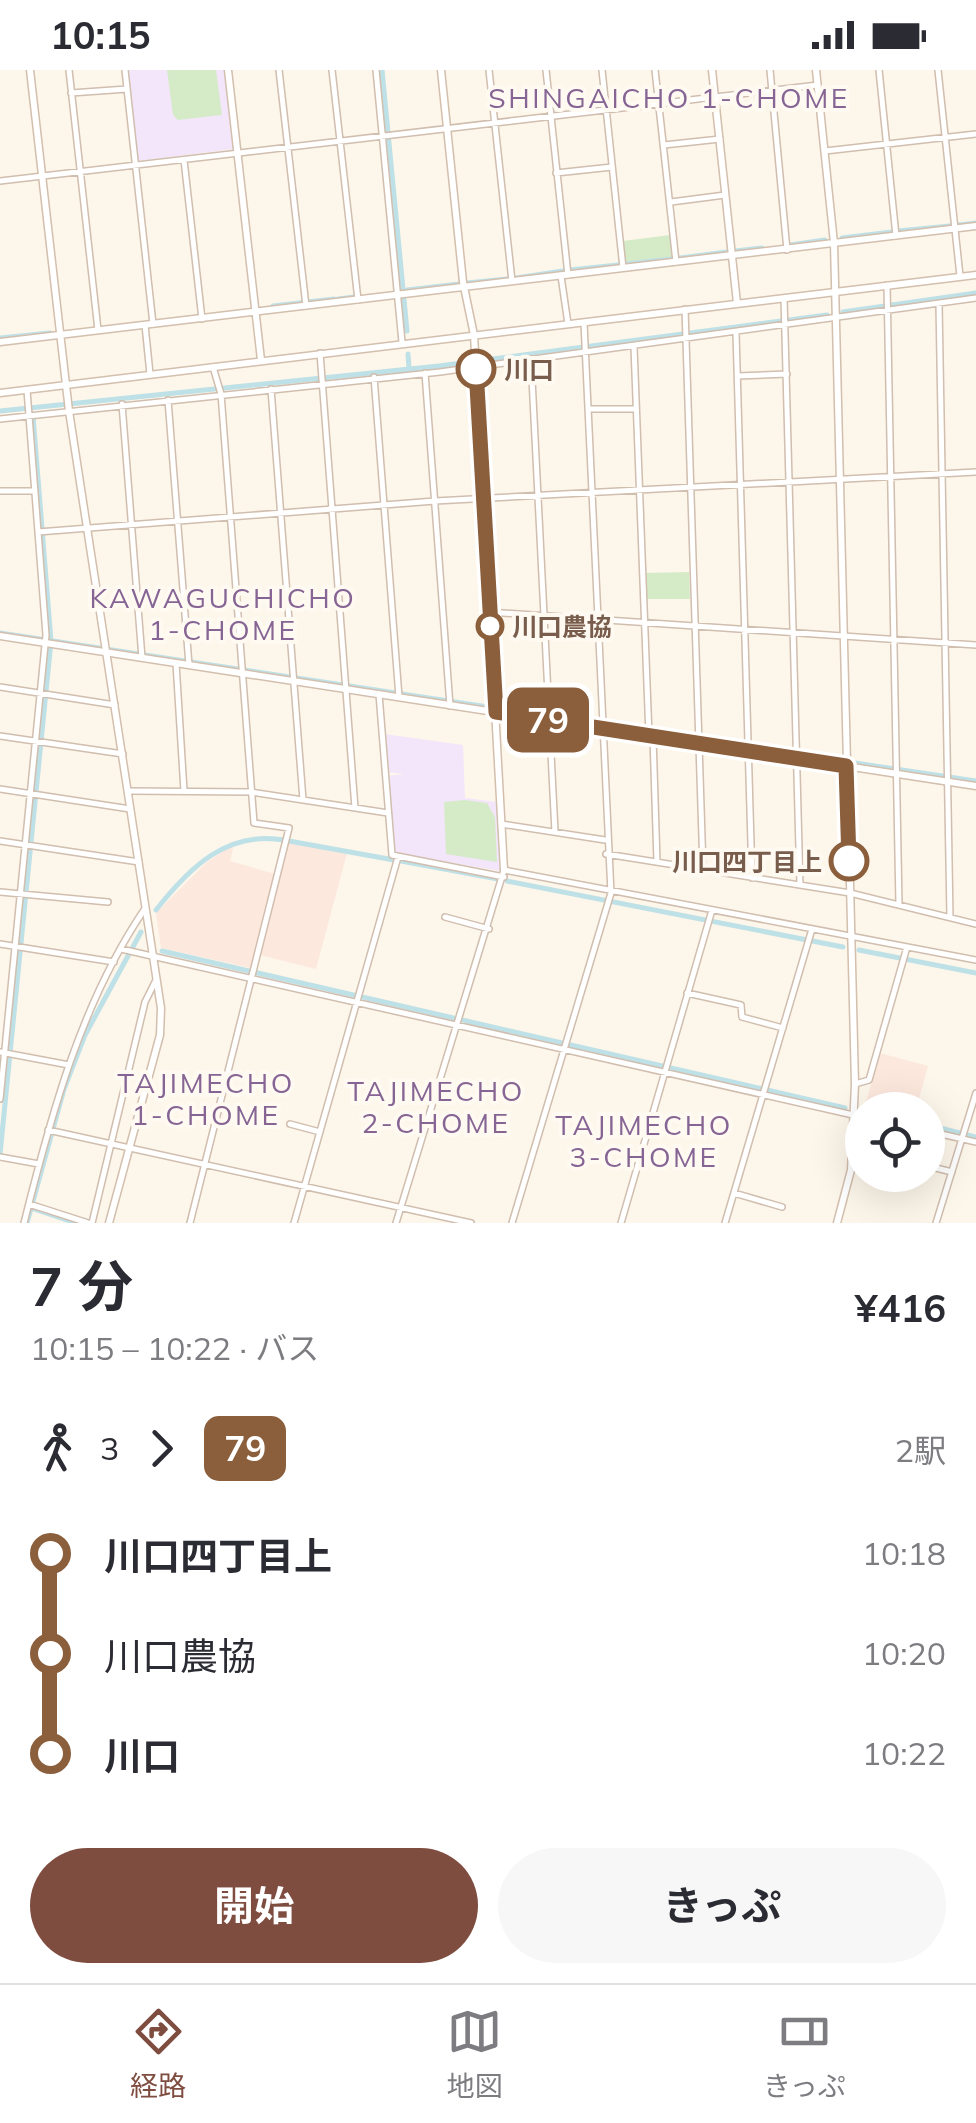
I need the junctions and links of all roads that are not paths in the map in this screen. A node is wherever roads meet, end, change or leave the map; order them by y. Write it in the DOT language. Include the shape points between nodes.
graph roads {
  1 [pos="30,70"];
  2 [pos="69,70"];
  3 [pos="125,70"];
  4 [pos="228,70"];
  5 [pos="279,70"];
  6 [pos="332,70"];
  7 [pos="376,70"];
  8 [pos="441,70"];
  9 [pos="489,70"];
  10 [pos="546,70"];
  11 [pos="602,70"];
  12 [pos="655,70"];
  13 [pos="712,70"];
  14 [pos="770,70"];
  15 [pos="816,70"];
  16 [pos="878,70"];
  17 [pos="938,70"];
  18 [pos="818,84"];
  19 [pos="127,89"];
  20 [pos="772,89"];
  21 [pos="71,93"];
  22 [pos="715,96"];
  23 [pos="658,103"];
  24 [pos="606,109"];
  25 [pos="551,117"];
  26 [pos="494,123"];
  27 [pos="447,128"];
  28 [pos="976,134"];
  29 [pos="387,135"];
  30 [pos="944,137"];
  31 [pos="720,139"];
  32 [pos="340,141"];
  33 [pos="886,144"];
  34 [pos="664,145"];
  35 [pos="288,148"];
  36 [pos="824,151"];
  37 [pos="237,154"];
  38 [pos="184,160"];
  39 [pos="136,166"];
  40 [pos="612,167"];
  41 [pos="80,172"];
  42 [pos="556,173"];
  43 [pos="42,177"];
  44 [pos="0,182"];
  45 [pos="725,195"];
  46 [pos="671,202"];
  47 [pos="976,226"];
  48 [pos="955,228"];
  49 [pos="896,236"];
  50 [pos="834,243"];
  51 [pos="788,250"];
  52 [pos="731,256"];
  53 [pos="676,262"];
  54 [pos="623,268"];
  55 [pos="976,275"];
  56 [pos="564,276"];
  57 [pos="960,277"];
  58 [pos="512,282"];
  59 [pos="886,286"];
  60 [pos="466,288"];
  61 [pos="835,292"];
  62 [pos="404,295"];
  63 [pos="784,298"];
  64 [pos="976,298"];
  65 [pos="358,300"];
  66 [pos="737,303"];
  67 [pos="939,304"];
  68 [pos="306,306"];
  69 [pos="685,310"];
  70 [pos="888,310"];
  71 [pos="254,312"];
  72 [pos="836,318"];
  73 [pos="202,319"];
  74 [pos="584,323"];
  75 [pos="568,324"];
  76 [pos="149,325"];
  77 [pos="784,326"];
  78 [pos="98,331"];
  79 [pos="736,333"];
  80 [pos="474,335"];
  81 [pos="59,336"];
  82 [pos="687,340"];
  83 [pos="0,342"];
  84 [pos="402,342"];
  85 [pos="634,347"];
  86 [pos="320,353"];
  87 [pos="586,353"];
  88 [pos="532,358"];
  89 [pos="476,359"];
  90 [pos="261,360"];
  91 [pos="213,366"];
  92 [pos="426,373"];
  93 [pos="150,374"];
  94 [pos="786,374"];
  95 [pos="738,376"];
  96 [pos="374,377"];
  97 [pos="323,382"];
  98 [pos="66,385"];
  99 [pos="27,389"];
  100 [pos="271,389"];
  101 [pos="0,393"];
  102 [pos="221,394"];
  103 [pos="168,400"];
  104 [pos="122,404"];
  105 [pos="69,407"];
  106 [pos="588,409"];
  107 [pos="636,409"];
  108 [pos="31,415"];
  109 [pos="0,418"];
  110 [pos="976,472"];
  111 [pos="942,474"];
  112 [pos="889,478"];
  113 [pos="840,480"];
  114 [pos="789,482"];
  115 [pos="741,485"];
  116 [pos="692,488"];
  117 [pos="35,490"];
  118 [pos="0,491"];
  119 [pos="640,491"];
  120 [pos="591,494"];
  121 [pos="538,497"];
  122 [pos="482,500"];
  123 [pos="435,501"];
  124 [pos="384,505"];
  125 [pos="333,509"];
  126 [pos="281,513"];
  127 [pos="230,517"];
  128 [pos="178,521"];
  129 [pos="132,525"];
  130 [pos="87,528"];
  131 [pos="38,532"];
  132 [pos="490,612"];
  133 [pos="544,617"];
  134 [pos="597,620"];
  135 [pos="646,624"];
  136 [pos="696,627"];
  137 [pos="746,628"];
  138 [pos="793,632"];
  139 [pos="844,634"];
  140 [pos="0,636"];
  141 [pos="894,638"];
  142 [pos="946,642"];
  143 [pos="48,644"];
  144 [pos="976,644"];
  145 [pos="107,653"];
  146 [pos="142,658"];
  147 [pos="176,663"];
  148 [pos="189,665"];
  149 [pos="242,673"];
  150 [pos="294,681"];
  151 [pos="0,687"];
  152 [pos="347,690"];
  153 [pos="43,694"];
  154 [pos="379,694"];
  155 [pos="399,697"];
  156 [pos="115,704"];
  157 [pos="450,706"];
  158 [pos="496,712"];
  159 [pos="549,720"];
  160 [pos="601,729"];
  161 [pos="0,736"];
  162 [pos="651,736"];
  163 [pos="38,742"];
  164 [pos="699,744"];
  165 [pos="750,752"];
  166 [pos="122,754"];
  167 [pos="796,758"];
  168 [pos="846,766"];
  169 [pos="896,774"];
  170 [pos="947,782"];
  171 [pos="976,786"];
  172 [pos="0,788"];
  173 [pos="129,790"];
  174 [pos="184,791"];
  175 [pos="251,792"];
  176 [pos="33,794"];
  177 [pos="303,800"];
  178 [pos="132,808"];
  179 [pos="355,808"];
  180 [pos="388,812"];
  181 [pos="501,824"];
  182 [pos="555,832"];
  183 [pos="605,840"];
  184 [pos="0,841"];
  185 [pos="28,846"];
  186 [pos="606,854"];
  187 [pos="398,856"];
  188 [pos="140,862"];
  189 [pos="657,862"];
  190 [pos="703,869"];
  191 [pos="504,873"];
  192 [pos="752,878"];
  193 [pos="800,885"];
  194 [pos="609,890"];
  195 [pos="0,892"];
  196 [pos="850,893"];
  197 [pos="24,895"];
  198 [pos="108,902"];
  199 [pos="898,905"];
  200 [pos="146,908"];
  201 [pos="712,910"];
  202 [pos="446,917"];
  203 [pos="950,918"];
  204 [pos="976,924"];
  205 [pos="489,929"];
  206 [pos="812,929"];
  207 [pos="850,936"];
  208 [pos="0,944"];
  209 [pos="18,947"];
  210 [pos="908,947"];
  211 [pos="125,949"];
  212 [pos="154,956"];
  213 [pos="976,960"];
  214 [pos="114,962"];
  215 [pos="253,975"];
  216 [pos="158,979"];
  217 [pos="687,993"];
  218 [pos="0,997"];
  219 [pos="10,999"];
  220 [pos="358,999"];
  221 [pos="460,1022"];
  222 [pos="782,1028"];
  223 [pos="565,1046"];
  224 [pos="6,1054"];
  225 [pos="69,1065"];
  226 [pos="666,1069"];
  227 [pos="855,1084"];
  228 [pos="764,1091"];
  229 [pos="856,1092"];
  230 [pos="976,1093"];
  231 [pos="0,1099"];
  232 [pos="845,1112"];
  233 [pos="290,1124"];
  234 [pos="50,1130"];
  235 [pos="320,1132"];
  236 [pos="945,1133"];
  237 [pos="963,1136"];
  238 [pos="976,1142"];
  239 [pos="112,1143"];
  240 [pos="130,1146"];
  241 [pos="1,1157"];
  242 [pos="205,1162"];
  243 [pos="39,1164"];
  244 [pos="945,1170"];
  245 [pos="952,1172"];
  246 [pos="305,1184"];
  247 [pos="845,1192"];
  248 [pos="734,1193"];
  249 [pos="31,1205"];
  250 [pos="401,1206"];
  251 [pos="782,1207"];
  252 [pos="24,1223"];
  253 [pos="90,1223"];
  254 [pos="109,1223"];
  255 [pos="190,1223"];
  256 [pos="294,1223"];
  257 [pos="396,1223"];
  258 [pos="471,1223"];
  259 [pos="512,1223"];
  260 [pos="620,1223"];
  261 [pos="725,1223"];
  262 [pos="837,1223"];
  263 [pos="936,1223"];
  1 -- 43 [label="street"];
  2 -- 21 [label="street"];
  3 -- 19 [label="street"];
  4 -- 37 [label="street"];
  5 -- 35 [label="street"];
  6 -- 32 [label="street"];
  7 -- 29 [label="street"];
  8 -- 27 [label="street"];
  9 -- 26 [label="street"];
  10 -- 25 [label="street"];
  11 -- 24 [label="street"];
  12 -- 23 [label="street"];
  13 -- 22 [label="street"];
  14 -- 20 [label="street"];
  15 -- 18 [label="street"];
  16 -- 33 [label="street"];
  17 -- 30 [label="street"];
  18 -- 20 [label="street"];
  18 -- 36 [label="street"];
  19 -- 21 [label="street"];
  19 -- 39 [label="street"];
  20 -- 22 [label="street"];
  20 -- 51 [label="street"];
  21 -- 41 [label="street"];
  22 -- 23 [label="street"];
  22 -- 31 [label="street"];
  23 -- 24 [label="street"];
  23 -- 34 [label="street"];
  24 -- 25 [label="street"];
  24 -- 40 [label="street"];
  25 -- 26 [label="street"];
  25 -- 42 [label="street"];
  26 -- 27 [label="street"];
  26 -- 58 [label="street"];
  27 -- 29 [label="street"];
  27 -- 60 [label="street"];
  28 -- 30 [label="street"];
  29 -- 32 [label="street"];
  29 -- 62 [label="street"];
  30 -- 33 [label="street"];
  30 -- 48 [label="street"];
  31 -- 34 [label="street"];
  31 -- 45 [label="street"];
  32 -- 35 [label="street"];
  32 -- 65 [label="street"];
  33 -- 36 [label="street"];
  33 -- 49 [label="street"];
  34 -- 46 [label="street"];
  35 -- 37 [label="street"];
  35 -- 68 [label="street"];
  36 -- 50 [label="street"];
  37 -- 38 [label="street"];
  37 -- 71 [label="street"];
  38 -- 39 [label="street"];
  38 -- 73 [label="street"];
  39 -- 41 [label="street"];
  39 -- 76 [label="street"];
  40 -- 42 [label="street"];
  40 -- 54 [label="street"];
  41 -- 43 [label="street"];
  41 -- 78 [label="street"];
  42 -- 56 [label="street"];
  43 -- 44 [label="street"];
  43 -- 81 [label="street"];
  45 -- 46 [label="street"];
  45 -- 52 [label="street"];
  46 -- 53 [label="street"];
  47 -- 48 [label="street"];
  48 -- 49 [label="street"];
  48 -- 57 [label="street"];
  49 -- 50 [label="street"];
  50 -- 51 [label="street"];
  50 -- 61 [label="street"];
  51 -- 52 [label="street"];
  52 -- 53 [label="street"];
  52 -- 66 [label="street"];
  53 -- 54 [label="street"];
  54 -- 56 [label="street"];
  55 -- 57 [label="street"];
  56 -- 58 [label="street"];
  56 -- 75 [label="street"];
  57 -- 59 [label="street"];
  58 -- 60 [label="street"];
  59 -- 61 [label="street"];
  59 -- 70 [label="street"];
  60 -- 62 [label="street"];
  60 -- 80 [label="street"];
  61 -- 63 [label="street"];
  61 -- 72 [label="street"];
  62 -- 65 [label="street"];
  62 -- 84 [label="street"];
  63 -- 66 [label="street"];
  63 -- 77 [label="street"];
  64 -- 67 [label="street"];
  65 -- 68 [label="street"];
  66 -- 69 [label="street"];
  67 -- 70 [label="street"];
  67 -- 111 [label="street"];
  68 -- 71 [label="street"];
  69 -- 74 [label="street"];
  69 -- 82 [label="street"];
  70 -- 72 [label="street"];
  70 -- 112 [label="street"];
  71 -- 73 [label="street"];
  71 -- 90 [label="street"];
  72 -- 77 [label="street"];
  72 -- 113 [label="street"];
  73 -- 76 [label="street"];
  74 -- 75 [label="street"];
  74 -- 87 [label="street"];
  75 -- 80 [label="street"];
  76 -- 78 [label="street"];
  76 -- 93 [label="street"];
  77 -- 79 [label="street"];
  77 -- 94 [label="street"];
  78 -- 81 [label="street"];
  79 -- 82 [label="street"];
  79 -- 95 [label="street"];
  80 -- 84 [label="street"];
  80 -- 89 [label="street"];
  81 -- 83 [label="street"];
  81 -- 98 [label="street"];
  82 -- 85 [label="street"];
  82 -- 116 [label="street"];
  84 -- 86 [label="street"];
  85 -- 87 [label="street"];
  85 -- 107 [label="street"];
  86 -- 90 [label="street"];
  86 -- 97 [label="street"];
  87 -- 88 [label="street"];
  87 -- 106 [label="street"];
  88 -- 89 [label="street"];
  88 -- 121 [label="street"];
  89 -- 92 [label="street"];
  89 -- 122 [label="street"];
  90 -- 91 [label="street"];
  91 -- 93 [label="street"];
  91 -- 102 [label="street"];
  92 -- 96 [label="street"];
  92 -- 123 [label="street"];
  93 -- 98 [label="street"];
  94 -- 95 [label="street"];
  94 -- 114 [label="street"];
  95 -- 115 [label="street"];
  96 -- 97 [label="street"];
  96 -- 124 [label="street"];
  97 -- 100 [label="street"];
  97 -- 125 [label="street"];
  98 -- 99 [label="street"];
  98 -- 105 [label="street"];
  99 -- 101 [label="street"];
  99 -- 108 [label="street"];
  100 -- 102 [label="street"];
  100 -- 126 [label="street"];
  102 -- 103 [label="street"];
  102 -- 127 [label="street"];
  103 -- 104 [label="street"];
  103 -- 128 [label="street"];
  104 -- 105 [label="street"];
  104 -- 129 [label="street"];
  105 -- 108 [label="street"];
  105 -- 130 [label="street"];
  106 -- 107 [label="street"];
  106 -- 120 [label="street"];
  107 -- 119 [label="street"];
  108 -- 109 [label="street"];
  108 -- 117 [label="street"];
  110 -- 111 [label="street"];
  111 -- 112 [label="street"];
  111 -- 142 [label="street"];
  112 -- 113 [label="street"];
  112 -- 141 [label="street"];
  113 -- 114 [label="street"];
  113 -- 139 [label="street"];
  114 -- 115 [label="street"];
  114 -- 138 [label="street"];
  115 -- 116 [label="street"];
  115 -- 137 [label="street"];
  116 -- 119 [label="street"];
  116 -- 136 [label="street"];
  117 -- 118 [label="street"];
  117 -- 131 [label="street"];
  119 -- 120 [label="street"];
  119 -- 135 [label="street"];
  120 -- 121 [label="street"];
  120 -- 134 [label="street"];
  121 -- 122 [label="street"];
  121 -- 133 [label="street"];
  122 -- 123 [label="street"];
  122 -- 132 [label="street"];
  123 -- 124 [label="street"];
  123 -- 157 [label="street"];
  124 -- 125 [label="street"];
  124 -- 155 [label="street"];
  125 -- 126 [label="street"];
  125 -- 152 [label="street"];
  126 -- 127 [label="street"];
  126 -- 150 [label="street"];
  127 -- 128 [label="street"];
  127 -- 149 [label="street"];
  128 -- 129 [label="street"];
  128 -- 148 [label="street"];
  129 -- 130 [label="street"];
  129 -- 146 [label="street"];
  130 -- 131 [label="street"];
  130 -- 145 [label="street"];
  131 -- 143 [label="street"];
  132 -- 133 [label="street"];
  132 -- 158 [label="street"];
  133 -- 134 [label="street"];
  133 -- 159 [label="street"];
  134 -- 135 [label="street"];
  134 -- 160 [label="street"];
  135 -- 136 [label="street"];
  135 -- 162 [label="street"];
  136 -- 137 [label="street"];
  136 -- 164 [label="street"];
  137 -- 138 [label="street"];
  137 -- 165 [label="street"];
  138 -- 139 [label="street"];
  138 -- 167 [label="street"];
  139 -- 141 [label="street"];
  139 -- 168 [label="street"];
  140 -- 143 [label="street"];
  141 -- 142 [label="street"];
  141 -- 169 [label="street"];
  142 -- 144 [label="street"];
  142 -- 170 [label="street"];
  143 -- 145 [label="street"];
  143 -- 153 [label="street"];
  145 -- 146 [label="street"];
  145 -- 156 [label="street"];
  146 -- 147 [label="street"];
  147 -- 148 [label="street"];
  147 -- 174 [label="street"];
  148 -- 149 [label="street"];
  149 -- 150 [label="street"];
  149 -- 175 [label="street"];
  150 -- 152 [label="street"];
  150 -- 177 [label="street"];
  151 -- 153 [label="street"];
  152 -- 154 [label="street"];
  152 -- 179 [label="street"];
  153 -- 156 [label="street"];
  153 -- 163 [label="street"];
  154 -- 155 [label="street"];
  154 -- 180 [label="street"];
  155 -- 157 [label="street"];
  156 -- 166 [label="street"];
  157 -- 158 [label="street"];
  158 -- 159 [label="street"];
  158 -- 181 [label="street"];
  159 -- 160 [label="street"];
  159 -- 182 [label="street"];
  160 -- 162 [label="street"];
  160 -- 183 [label="street"];
  161 -- 163 [label="street"];
  162 -- 164 [label="street"];
  162 -- 189 [label="street"];
  163 -- 166 [label="street"];
  163 -- 176 [label="street"];
  164 -- 165 [label="street"];
  164 -- 190 [label="street"];
  165 -- 167 [label="street"];
  165 -- 192 [label="street"];
  166 -- 173 [label="street"];
  167 -- 168 [label="street"];
  167 -- 193 [label="street"];
  168 -- 169 [label="street"];
  168 -- 196 [label="street"];
  169 -- 170 [label="street"];
  169 -- 199 [label="street"];
  170 -- 171 [label="street"];
  170 -- 203 [label="street"];
  172 -- 176 [label="street"];
  173 -- 174 [label="street"];
  173 -- 178 [label="street"];
  174 -- 175 [label="street"];
  175 -- 177 [label="street"];
  175 -- 215 [label="street" via="254,822 289,828"];
  176 -- 178 [label="street"];
  176 -- 185 [label="street"];
  177 -- 179 [label="street"];
  178 -- 188 [label="street"];
  179 -- 180 [label="street"];
  180 -- 187 [label="street" via="391,853"];
  181 -- 182 [label="street"];
  181 -- 191 [label="street"];
  182 -- 183 [label="street"];
  183 -- 186 [label="street"];
  184 -- 185 [label="street"];
  185 -- 188 [label="street"];
  185 -- 197 [label="street"];
  186 -- 189 [label="street"];
  186 -- 194 [label="street"];
  187 -- 191 [label="street"];
  187 -- 220 [label="street"];
  188 -- 200 [label="street"];
  189 -- 190 [label="street"];
  190 -- 192 [label="street"];
  191 -- 194 [label="street"];
  191 -- 205 [label="street"];
  192 -- 193 [label="street"];
  193 -- 196 [label="street"];
  194 -- 201 [label="street"];
  194 -- 223 [label="street"];
  195 -- 197 [label="street"];
  196 -- 199 [label="street"];
  196 -- 207 [label="street"];
  197 -- 198 [label="street"];
  197 -- 209 [label="street"];
  199 -- 203 [label="street"];
  200 -- 211 [label="street"];
  200 -- 212 [label="street"];
  201 -- 206 [label="street"];
  201 -- 217 [label="street"];
  202 -- 205 [label="street"];
  203 -- 204 [label="street"];
  205 -- 221 [label="street"];
  206 -- 207 [label="street"];
  206 -- 222 [label="street"];
  207 -- 210 [label="street"];
  207 -- 227 [label="street"];
  208 -- 209 [label="street"];
  209 -- 214 [label="street"];
  209 -- 219 [label="street"];
  210 -- 213 [label="street"];
  210 -- 227 [label="street" via="868,1080"];
  211 -- 212 [label="street"];
  211 -- 214 [label="street"];
  212 -- 215 [label="street"];
  212 -- 216 [label="street"];
  214 -- 225 [label="street"];
  215 -- 220 [label="street"];
  215 -- 242 [label="street"];
  216 -- 239 [label="street" via="145,1002"];
  216 -- 240 [label="street" via="160,1035"];
  217 -- 222 [label="street" via="741,1005 742,1017"];
  217 -- 226 [label="street"];
  218 -- 219 [label="street"];
  219 -- 224 [label="street"];
  220 -- 221 [label="street"];
  220 -- 235 [label="street"];
  221 -- 223 [label="street"];
  221 -- 250 [label="street"];
  222 -- 228 [label="street"];
  223 -- 226 [label="street"];
  223 -- 259 [label="street"];
  224 -- 225 [label="street"];
  224 -- 231 [label="street"];
  225 -- 234 [label="street"];
  226 -- 228 [label="street"];
  226 -- 260 [label="street"];
  227 -- 229 [label="street"];
  228 -- 232 [label="street"];
  228 -- 248 [label="street"];
  230 -- 237 [label="street"];
  233 -- 235 [label="street"];
  234 -- 239 [label="street"];
  234 -- 243 [label="street"];
  235 -- 246 [label="street"];
  236 -- 237 [label="street"];
  237 -- 238 [label="street"];
  237 -- 245 [label="street"];
  239 -- 240 [label="street"];
  239 -- 253 [label="street"];
  240 -- 242 [label="street"];
  240 -- 254 [label="street"];
  241 -- 243 [label="street"];
  242 -- 246 [label="street"];
  242 -- 255 [label="street"];
  243 -- 249 [label="street"];
  244 -- 245 [label="street"];
  245 -- 263 [label="street"];
  246 -- 250 [label="street"];
  246 -- 256 [label="street"];
  247 -- 262 [label="street"];
  248 -- 251 [label="street"];
  248 -- 261 [label="street"];
  249 -- 252 [label="street"];
  249 -- 253 [label="street"];
  250 -- 257 [label="street"];
  250 -- 258 [label="street"];
}
